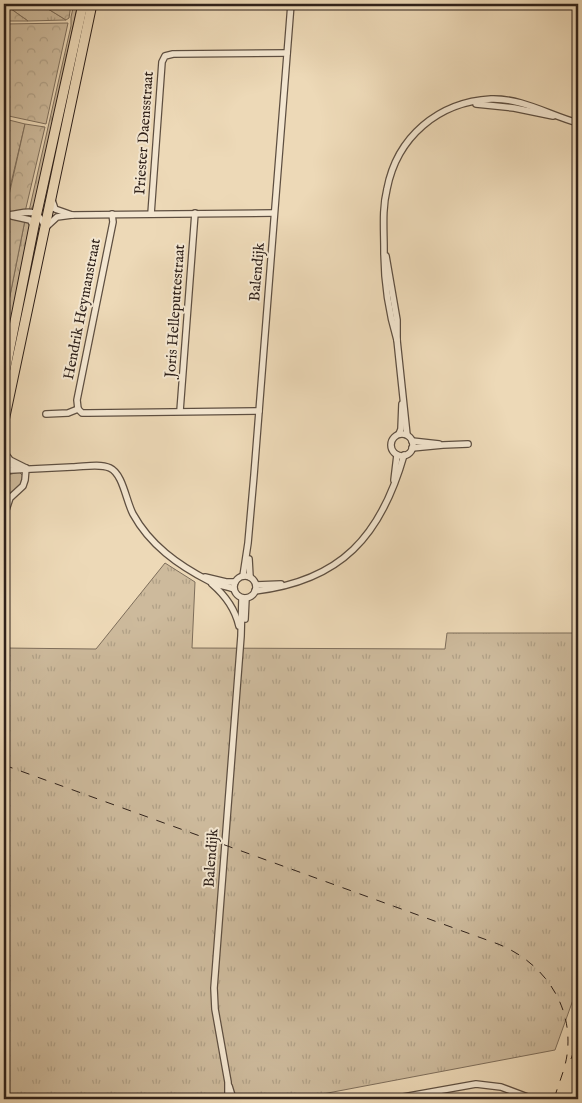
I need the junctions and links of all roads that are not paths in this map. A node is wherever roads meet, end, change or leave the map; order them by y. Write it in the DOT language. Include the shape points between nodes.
graph roads {
  1 [pos="83,4"];
  2 [pos="92,4"];
  3 [pos="291,4"];
  4 [pos="287,54"];
  5 [pos="578,124"];
  6 [pos="52,194"];
  7 [pos="32,213"];
  8 [pos="195,213"];
  9 [pos="274,213"];
  10 [pos="112,214"];
  11 [pos="151,214"];
  12 [pos="6,215"];
  13 [pos="72,215"];
  14 [pos="34,226"];
  15 [pos="45,228"];
  16 [pos="4,377"];
  17 [pos="403,394"];
  18 [pos="78,409"];
  19 [pos="180,411"];
  20 [pos="259,411"];
  21 [pos="46,414"];
  22 [pos="4,421"];
  23 [pos="399,434"];
  24 [pos="407,435"];
  25 [pos="412,441"];
  26 [pos="468,444"];
  27 [pos="443,445"];
  28 [pos="412,448"];
  29 [pos="4,452"];
  30 [pos="400,455"];
  31 [pos="4,463"];
  32 [pos="26,468"];
  33 [pos="4,469"];
  34 [pos="11,470"];
  35 [pos="4,473"];
  36 [pos="4,516"];
  37 [pos="248,543"];
  38 [pos="201,576"];
  39 [pos="242,576"];
  40 [pos="250,577"];
  41 [pos="208,581"];
  42 [pos="234,585"];
  43 [pos="256,588"];
  44 [pos="244,598"];
  45 [pos="241,636"];
  46 [pos="228,1082"];
  47 [pos="228,1099"];
  48 [pos="233,1099"];
  49 [pos="392,1099"];
  50 [pos="533,1099"];
  1 -- 7 [label="highway" via="39,203"];
  2 -- 6 [label="highway"];
  3 -- 4 [label="street, Balendijk"];
  4 -- 9 [label="street, Balendijk"];
  4 -- 11 [label="street, Priester Daensstraat" via="165,56"];
  5 -- 17 [label="street" via="515,105 472,103 434,117 416,131 401,151 391,173 383,212 384,250 397,320"];
  6 -- 13 [label="street" via="55,209"];
  6 -- 15 [label="highway"];
  7 -- 12 [label="street"];
  7 -- 14 [label="highway"];
  7 -- 15 [label="street" via="41,216"];
  8 -- 9 [label="street"];
  8 -- 11 [label="street"];
  8 -- 19 [label="street, Joris Helleputtestraat"];
  9 -- 20 [label="street, Balendijk"];
  10 -- 11 [label="street"];
  10 -- 13 [label="street"];
  10 -- 18 [label="street, Hendrik Heymanstraat" via="77,400"];
  12 -- 14 [label="street" via="26,218"];
  13 -- 15 [label="street" via="58,217"];
  14 -- 16 [label="highway"];
  15 -- 22 [label="highway"];
  17 -- 23 [label="street"];
  17 -- 24 [label="street"];
  18 -- 19 [label="street" via="88,413"];
  18 -- 21 [label="street"];
  19 -- 20 [label="street"];
  20 -- 37 [label="street, Balendijk"];
  23 -- 24 [label="street"];
  23 -- 30 [label="street" via="393,438 391,446"];
  24 -- 25 [label="street"];
  25 -- 27 [label="street"];
  25 -- 28 [label="street"];
  26 -- 27 [label="street"];
  27 -- 28 [label="street"];
  28 -- 30 [label="street"];
  29 -- 32 [label="street" via="10,460"];
  30 -- 43 [label="street" via="393,487 382,513 353,551 323,572 271,589"];
  31 -- 32 [label="street"];
  32 -- 34 [label="street"];
  32 -- 36 [label="street" via="23,486 10,498"];
  32 -- 38 [label="street" via="105,466 112,470 119,476 133,514 147,535 170,558"];
  33 -- 34 [label="street"];
  34 -- 35 [label="street"];
  37 -- 39 [label="street, Balendijk"];
  37 -- 40 [label="street, Balendijk"];
  38 -- 41 [label="street"];
  38 -- 42 [label="street"];
  39 -- 40 [label="street"];
  39 -- 42 [label="street"];
  40 -- 43 [label="street"];
  41 -- 42 [label="street"];
  41 -- 45 [label="street" via="233,609"];
  42 -- 44 [label="street" via="237,594"];
  43 -- 44 [label="street" via="252,596"];
  44 -- 45 [label="street, Balendijk"];
  45 -- 46 [label="street, Balendijk" via="214,988"];
  46 -- 47 [label="street, Balendijk"];
  46 -- 48 [label="street, Balendijk"];
  49 -- 50 [label="street" via="476,1084 492,1085"];
}
